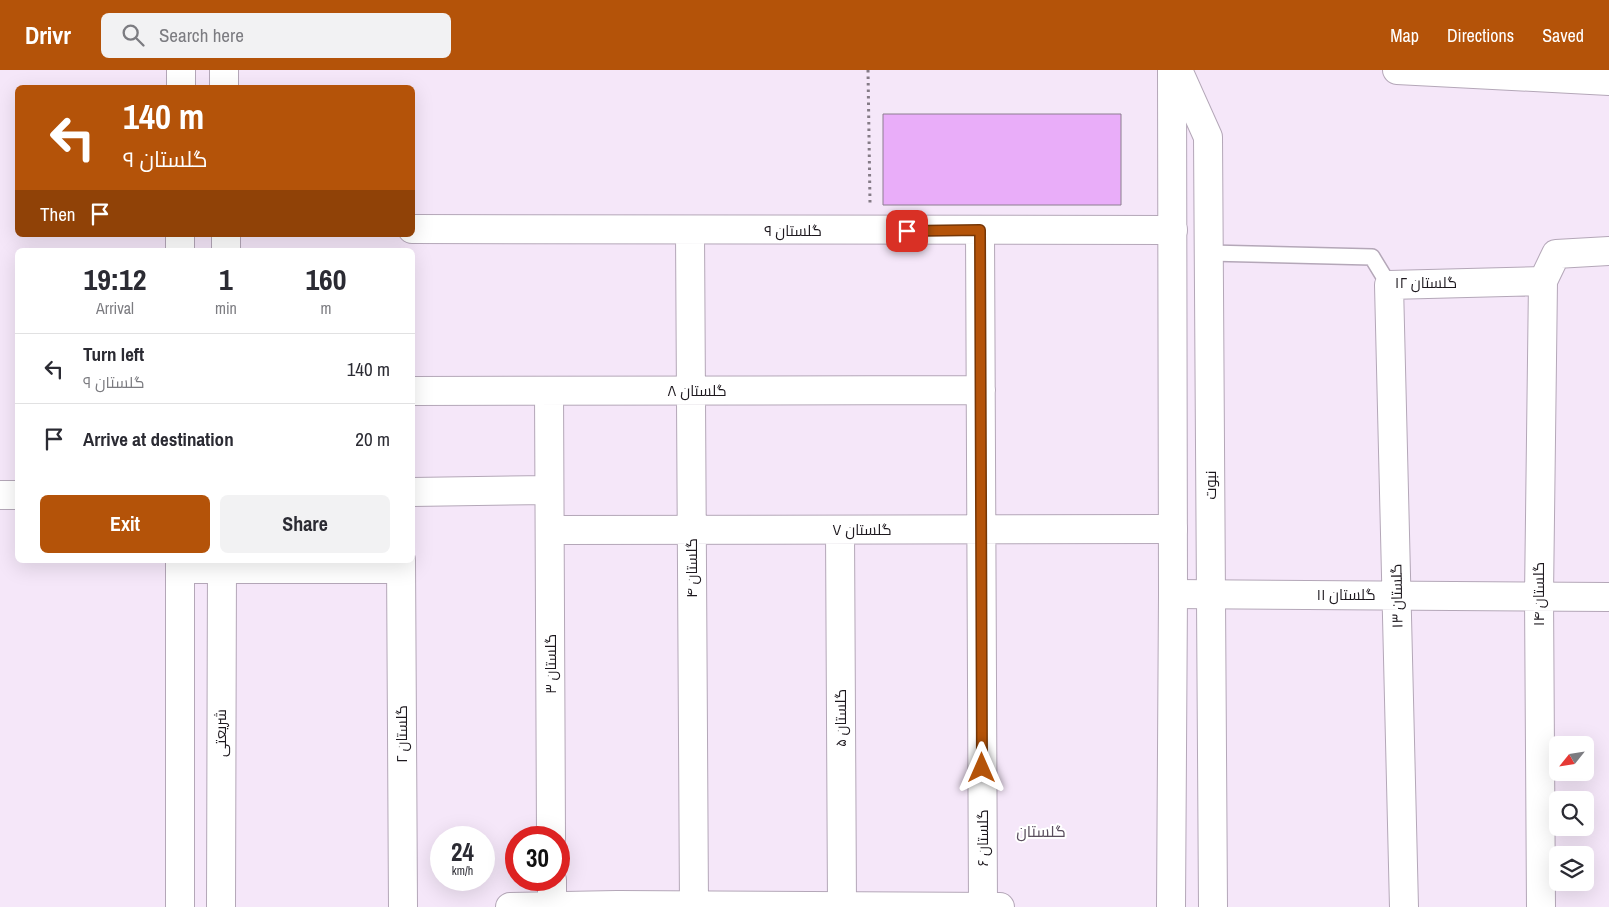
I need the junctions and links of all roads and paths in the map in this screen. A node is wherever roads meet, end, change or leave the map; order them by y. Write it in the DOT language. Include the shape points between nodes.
graph roads {
  1 [pos="181,70"];
  2 [pos="224,70"];
  3 [pos="868,70"];
  4 [pos="1172,70"];
  5 [pos="1178,70"];
  6 [pos="1397,70"];
  7 [pos="1409,70"];
  8 [pos="1609,81"];
  9 [pos="181,85"];
  10 [pos="224,85"];
  11 [pos="415,229"];
  12 [pos="980,230"];
  13 [pos="1173,230"];
  14 [pos="690,231"];
  15 [pos="870,231"];
  16 [pos="1609,252"];
  17 [pos="1210,253"];
  18 [pos="1543,281"];
  19 [pos="1389,285"];
  20 [pos="981,390"];
  21 [pos="415,391"];
  22 [pos="549,391"];
  23 [pos="691,391"];
  24 [pos="549,490"];
  25 [pos="415,492"];
  26 [pos="0,495"];
  27 [pos="15,495"];
  28 [pos="981,529"];
  29 [pos="1173,529"];
  30 [pos="550,530"];
  31 [pos="692,530"];
  32 [pos="840,530"];
  33 [pos="180,564"];
  34 [pos="222,564"];
  35 [pos="401,565"];
  36 [pos="1173,594"];
  37 [pos="1212,594"];
  38 [pos="1397,595"];
  39 [pos="1539,596"];
  40 [pos="1609,596"];
  41 [pos="551,826"];
  42 [pos="552,893"];
  43 [pos="617,906"];
  44 [pos="694,906"];
  45 [pos="842,906"];
  46 [pos="983,906"];
  47 [pos="180,907"];
  48 [pos="221,907"];
  49 [pos="403,907"];
  50 [pos="510,907"];
  51 [pos="897,907"];
  52 [pos="1000,907"];
  53 [pos="1171,907"];
  54 [pos="1213,907"];
  55 [pos="1404,907"];
  56 [pos="1542,907"];
  1 -- 9 [label="street"];
  2 -- 10 [label="street"];
  3 -- 15 [label="path"];
  4 -- 13 [label="street"];
  5 -- 17 [label="street, نبوت" via="1208,137"];
  6 -- 7 [label="street"];
  7 -- 8 [label="street"];
  11 -- 14 [label="street, گلستان ۹"];
  12 -- 13 [label="street, گلستان ۹"];
  12 -- 15 [label="street, گلستان ۹"];
  12 -- 20 [label="street, گلستان ۶"];
  13 -- 29 [label="street"];
  14 -- 15 [label="street, گلستان ۹"];
  14 -- 23 [label="street, گلستان ۴"];
  16 -- 18 [label="street" via="1556,254"];
  17 -- 19 [label="lane, گلستان ۱۲" via="1372,257"];
  17 -- 37 [label="street, نبوت"];
  18 -- 19 [label="street, گلستان ۱۲"];
  18 -- 39 [label="street, گلستان ۱۴"];
  19 -- 38 [label="street, گلستان ۱۳"];
  20 -- 23 [label="street, گلستان ۸"];
  20 -- 28 [label="street, گلستان ۶"];
  21 -- 22 [label="street, گلستان ۸"];
  22 -- 23 [label="street, گلستان ۸"];
  22 -- 24 [label="street, گلستان ۳"];
  23 -- 31 [label="street, گلستان ۴"];
  24 -- 25 [label="street"];
  24 -- 30 [label="street, گلستان ۳"];
  26 -- 27 [label="street"];
  28 -- 29 [label="street, گلستان ۷"];
  28 -- 32 [label="street, گلستان ۷"];
  28 -- 46 [label="street, گلستان ۶"];
  29 -- 36 [label="street"];
  30 -- 31 [label="street, گلستان ۷"];
  30 -- 41 [label="street, گلستان ۳"];
  31 -- 32 [label="street, گلستان ۷"];
  31 -- 44 [label="street, گلستان ۴"];
  32 -- 45 [label="street, گلستان ۵"];
  33 -- 34 [label="street"];
  33 -- 47 [label="street"];
  34 -- 35 [label="street"];
  34 -- 48 [label="street, شریعتی"];
  35 -- 49 [label="street, گلستان ۲"];
  36 -- 37 [label="street, گلستان ۱۱"];
  36 -- 53 [label="street"];
  37 -- 38 [label="street, گلستان ۱۱"];
  37 -- 54 [label="street, نبوت"];
  38 -- 39 [label="street, گلستان ۱۱"];
  38 -- 55 [label="street, گلستان ۱۳"];
  39 -- 40 [label="street, گلستان ۱۱"];
  39 -- 56 [label="street, گلستان ۱۴"];
  42 -- 43 [label="street"];
  42 -- 50 [label="street"];
  43 -- 44 [label="street"];
  44 -- 45 [label="street"];
  45 -- 51 [label="street"];
  46 -- 51 [label="street"];
  46 -- 52 [label="street"];
}
